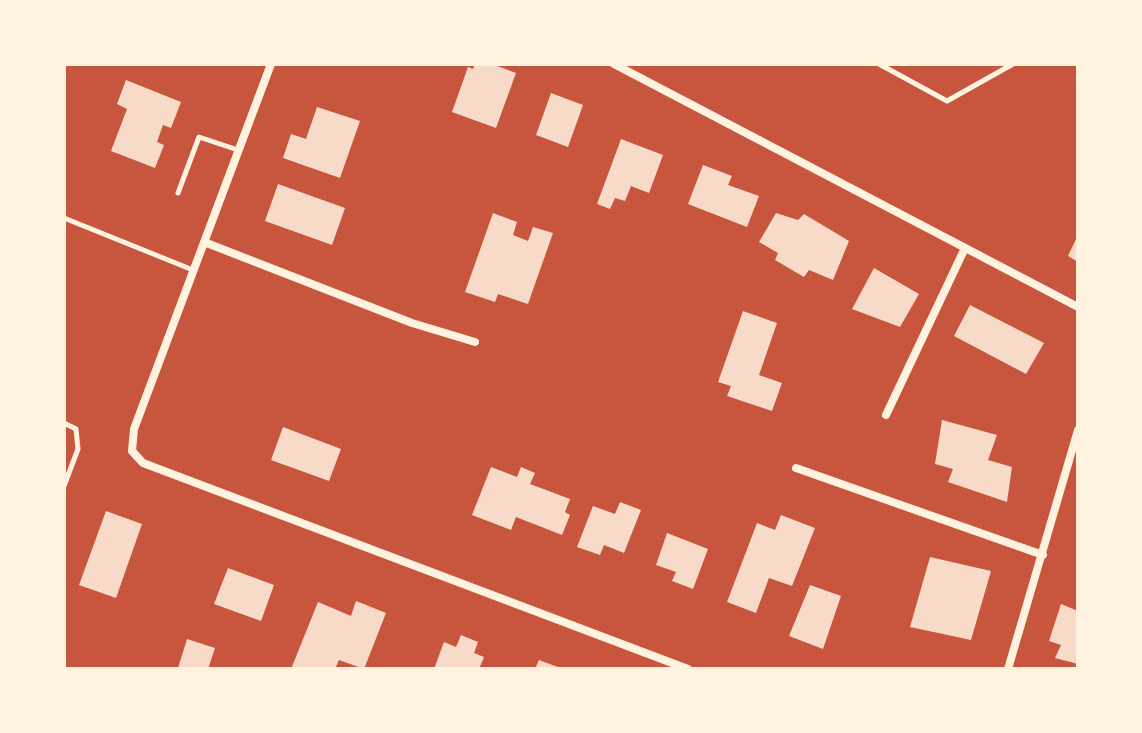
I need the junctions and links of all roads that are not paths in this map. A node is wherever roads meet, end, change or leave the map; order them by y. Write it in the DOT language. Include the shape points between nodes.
graph roads {
  1 [pos="271,64"];
  2 [pos="614,64"];
  3 [pos="879,64"];
  4 [pos="1013,64"];
  5 [pos="238,150"];
  6 [pos="178,193"];
  7 [pos="64,218"];
  8 [pos="204,242"];
  9 [pos="965,248"];
  10 [pos="193,270"];
  11 [pos="1078,307"];
  12 [pos="475,342"];
  13 [pos="886,415"];
  14 [pos="64,423"];
  15 [pos="1078,430"];
  16 [pos="796,468"];
  17 [pos="64,486"];
  18 [pos="1043,555"];
  19 [pos="688,669"];
  20 [pos="1008,669"];
  1 -- 5 [label="street"];
  2 -- 9 [label="street"];
  3 -- 4 [label="lane" via="947,101"];
  5 -- 6 [label="lane" via="199,137"];
  5 -- 8 [label="street"];
  7 -- 10 [label="lane"];
  8 -- 10 [label="street"];
  8 -- 12 [label="street"];
  9 -- 11 [label="street"];
  9 -- 13 [label="street"];
  10 -- 19 [label="street" via="134,429 132,451 143,463"];
  14 -- 17 [label="lane" via="76,429 78,449"];
  15 -- 18 [label="street"];
  16 -- 18 [label="street"];
  18 -- 20 [label="street"];
}
